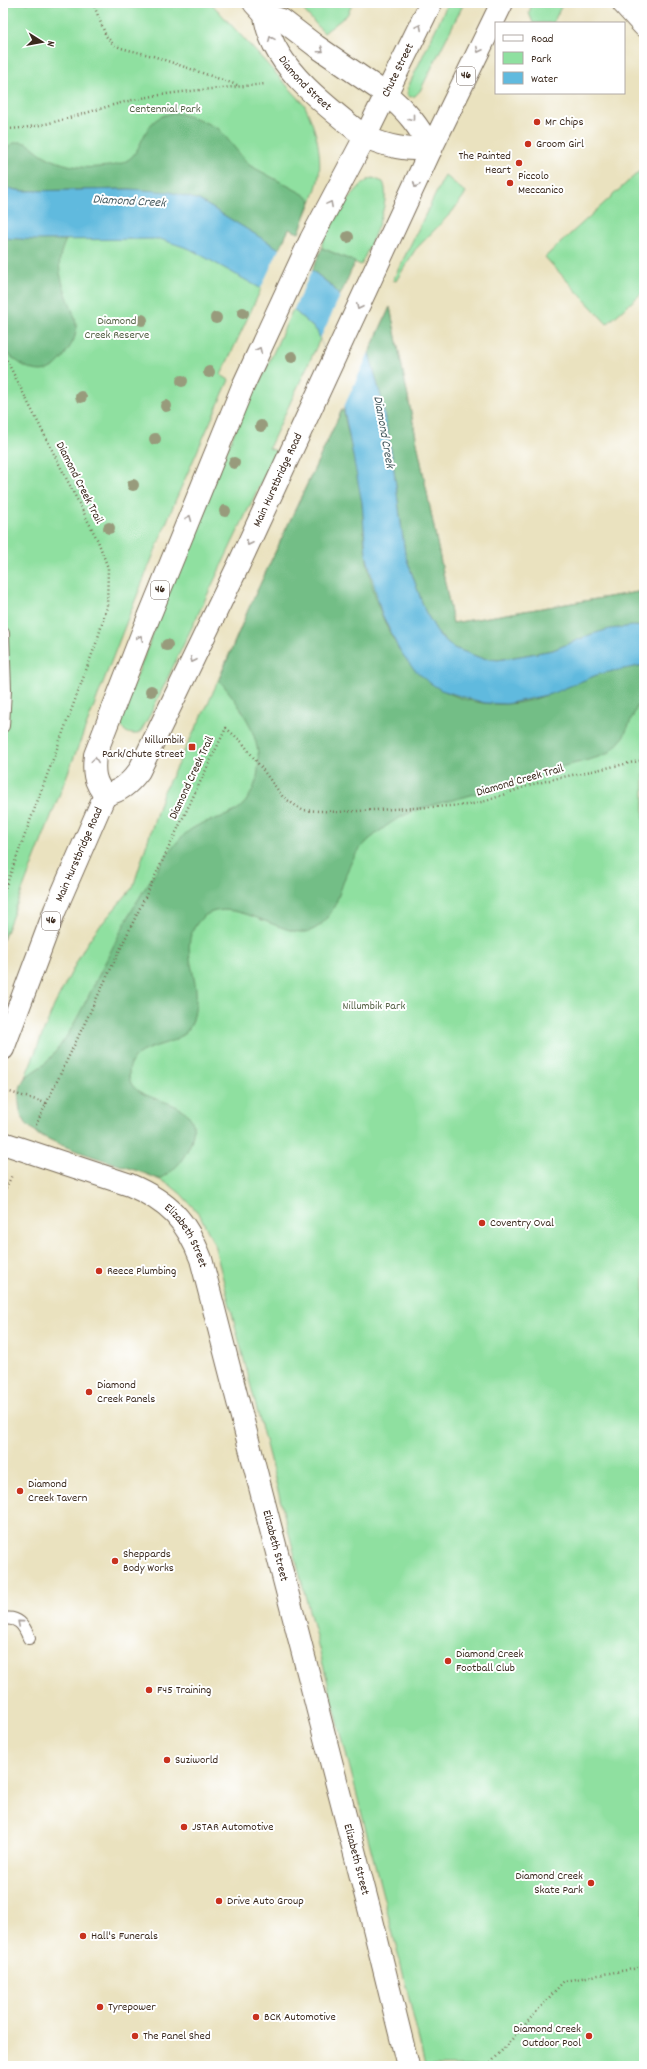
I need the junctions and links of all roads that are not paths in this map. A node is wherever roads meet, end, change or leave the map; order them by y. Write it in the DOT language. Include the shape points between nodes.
graph roads {
  1 [pos="431,3"];
  2 [pos="502,3"];
  3 [pos="623,3"];
  4 [pos="260,9"];
  5 [pos="644,26"];
  6 [pos="386,94"];
  7 [pos="365,137"];
  8 [pos="431,149"];
  9 [pos="3,633"];
  10 [pos="3,726"];
  11 [pos="105,795"];
  12 [pos="3,1049"];
  13 [pos="3,1143"];
  14 [pos="3,1619"];
  15 [pos="29,1638"];
  16 [pos="408,2066"];
  6 -- 1 [label="main road, Chute Street / 46, one-way"];
  2 -- 8 [label="main road, 46, one-way"];
  3 -- 5 [label="main road"];
  4 -- 6 [label="main road, Diamond Street, one-way" via="282,20"];
  7 -- 4 [label="main road, Diamond Street, one-way" via="327,107 296,75 277,51"];
  6 -- 7 [label="main road, Chute Street / 46"];
  6 -- 8 [label="main road, Diamond Street, one-way" via="404,109 419,127"];
  7 -- 8 [label="main road, Diamond Street" via="408,150"];
  11 -- 7 [label="main road, Main Hurstbridge Road / 46, one-way" via="97,785 93,772 95,755 139,641 243,386 311,239"];
  8 -- 11 [label="main road, Main Hurstbridge Road / 46, one-way" via="289,457 139,771 129,784 118,792"];
  9 -- 10 [label="lane"];
  11 -- 12 [label="main road, Main Hurstbridge Road / 46" via="55,910"];
  13 -- 16 [label="main road, Elizabeth Street" via="149,1193 166,1204 180,1218 192,1236 201,1259"];
  15 -- 14 [label="lane, one-way" via="21,1622"];
}
